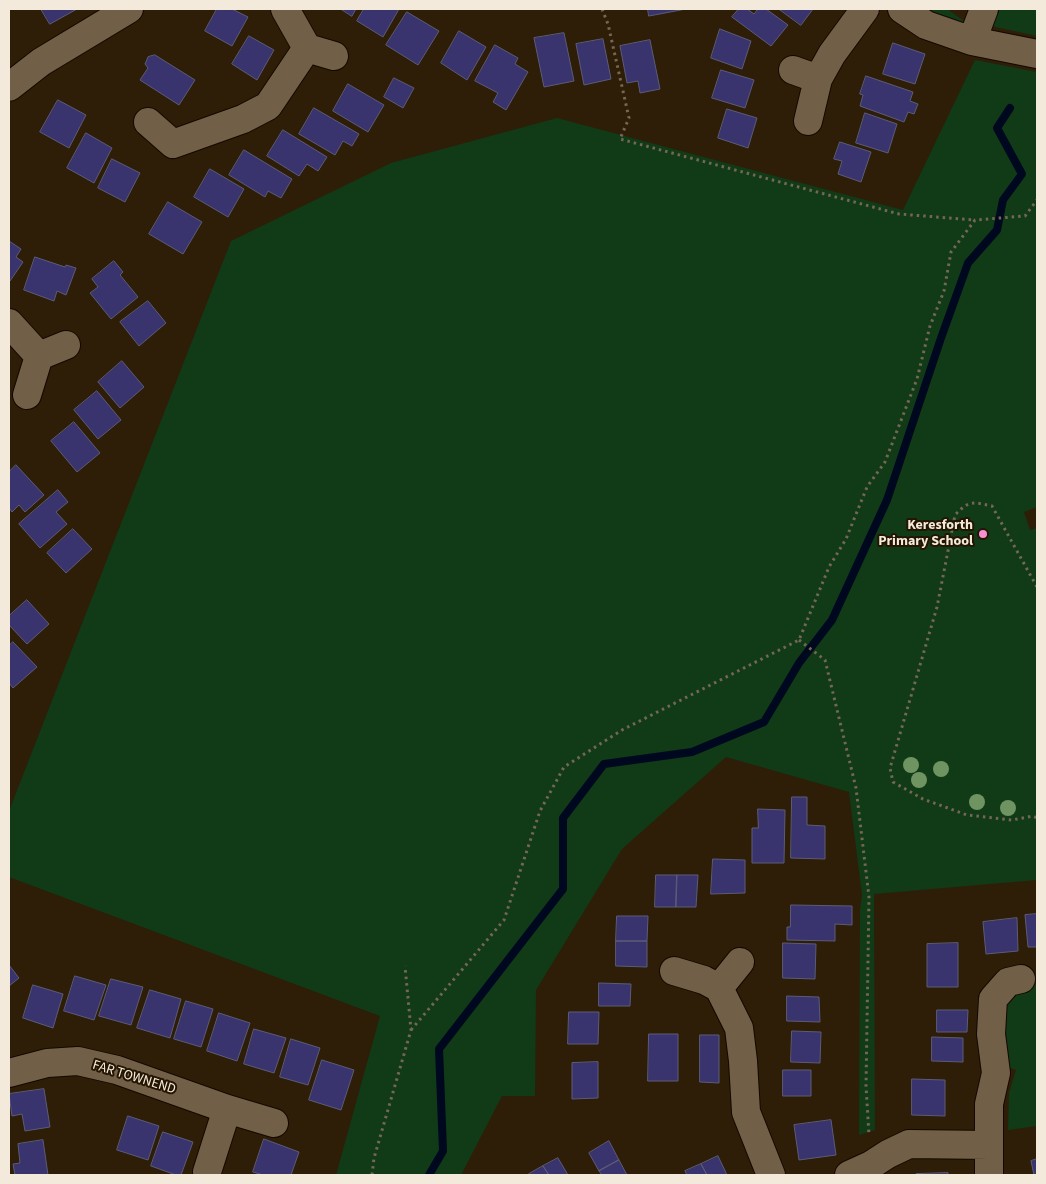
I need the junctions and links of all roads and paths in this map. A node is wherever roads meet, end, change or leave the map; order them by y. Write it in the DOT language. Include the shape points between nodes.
graph roads {
  1 [pos="129,9"];
  2 [pos="285,9"];
  3 [pos="602,9"];
  4 [pos="865,9"];
  5 [pos="902,9"];
  6 [pos="984,9"];
  7 [pos="972,41"];
  8 [pos="307,48"];
  9 [pos="1037,54"];
  10 [pos="334,56"];
  11 [pos="9,87"];
  12 [pos="808,121"];
  13 [pos="148,122"];
  14 [pos="1037,200"];
  15 [pos="975,220"];
  16 [pos="9,323"];
  17 [pos="66,345"];
  18 [pos="39,356"];
  19 [pos="28,395"];
  20 [pos="1037,586"];
  21 [pos="799,640"];
  22 [pos="1037,818"];
  23 [pos="740,962"];
  24 [pos="405,966"];
  25 [pos="674,971"];
  26 [pos="1021,979"];
  27 [pos="719,988"];
  28 [pos="411,1030"];
  29 [pos="9,1073"];
  30 [pos="227,1109"];
  31 [pos="274,1123"];
  32 [pos="989,1145"];
  33 [pos="860,1170"];
  34 [pos="207,1172"];
  35 [pos="372,1175"];
  36 [pos="771,1175"];
  37 [pos="989,1175"];
  1 -- 11 [label="street" via="41,62"];
  2 -- 8 [label="street"];
  3 -- 15 [label="path" via="629,118 620,139 899,214"];
  4 -- 12 [label="street" via="832,54 805,74"];
  5 -- 7 [label="street" via="926,25"];
  6 -- 7 [label="street"];
  7 -- 9 [label="street"];
  8 -- 10 [label="street"];
  8 -- 13 [label="street" via="268,106 243,119 169,151"];
  14 -- 15 [label="path" via="1026,216"];
  15 -- 21 [label="path" via="951,252 944,291 930,326 917,379 885,462 867,487"];
  16 -- 18 [label="street"];
  17 -- 18 [label="street"];
  18 -- 19 [label="street"];
  20 -- 22 [label="path" via="992,506 976,502 964,505 955,514 937,607 890,768 893,782 923,799 967,815 1012,820"];
  21 -- 28 [label="path" via="622,730 564,766 540,810 504,920"];
  21 -- 33 [label="path" via="825,660 856,788 869,897 866,1086"];
  23 -- 27 [label="street"];
  24 -- 28 [label="path"];
  25 -- 27 [label="street"];
  26 -- 32 [label="street" via="1008,982 993,999 991,1034 996,1073 989,1104"];
  27 -- 36 [label="street" via="739,1028 746,1112"];
  28 -- 35 [label="path"];
  29 -- 30 [label="street, FAR TOWNEND" via="46,1063 78,1061 116,1070"];
  30 -- 31 [label="street, FAR TOWNEND"];
  30 -- 34 [label="street"];
  32 -- 33 [label="street" via="909,1144"];
  32 -- 37 [label="street"];
}
